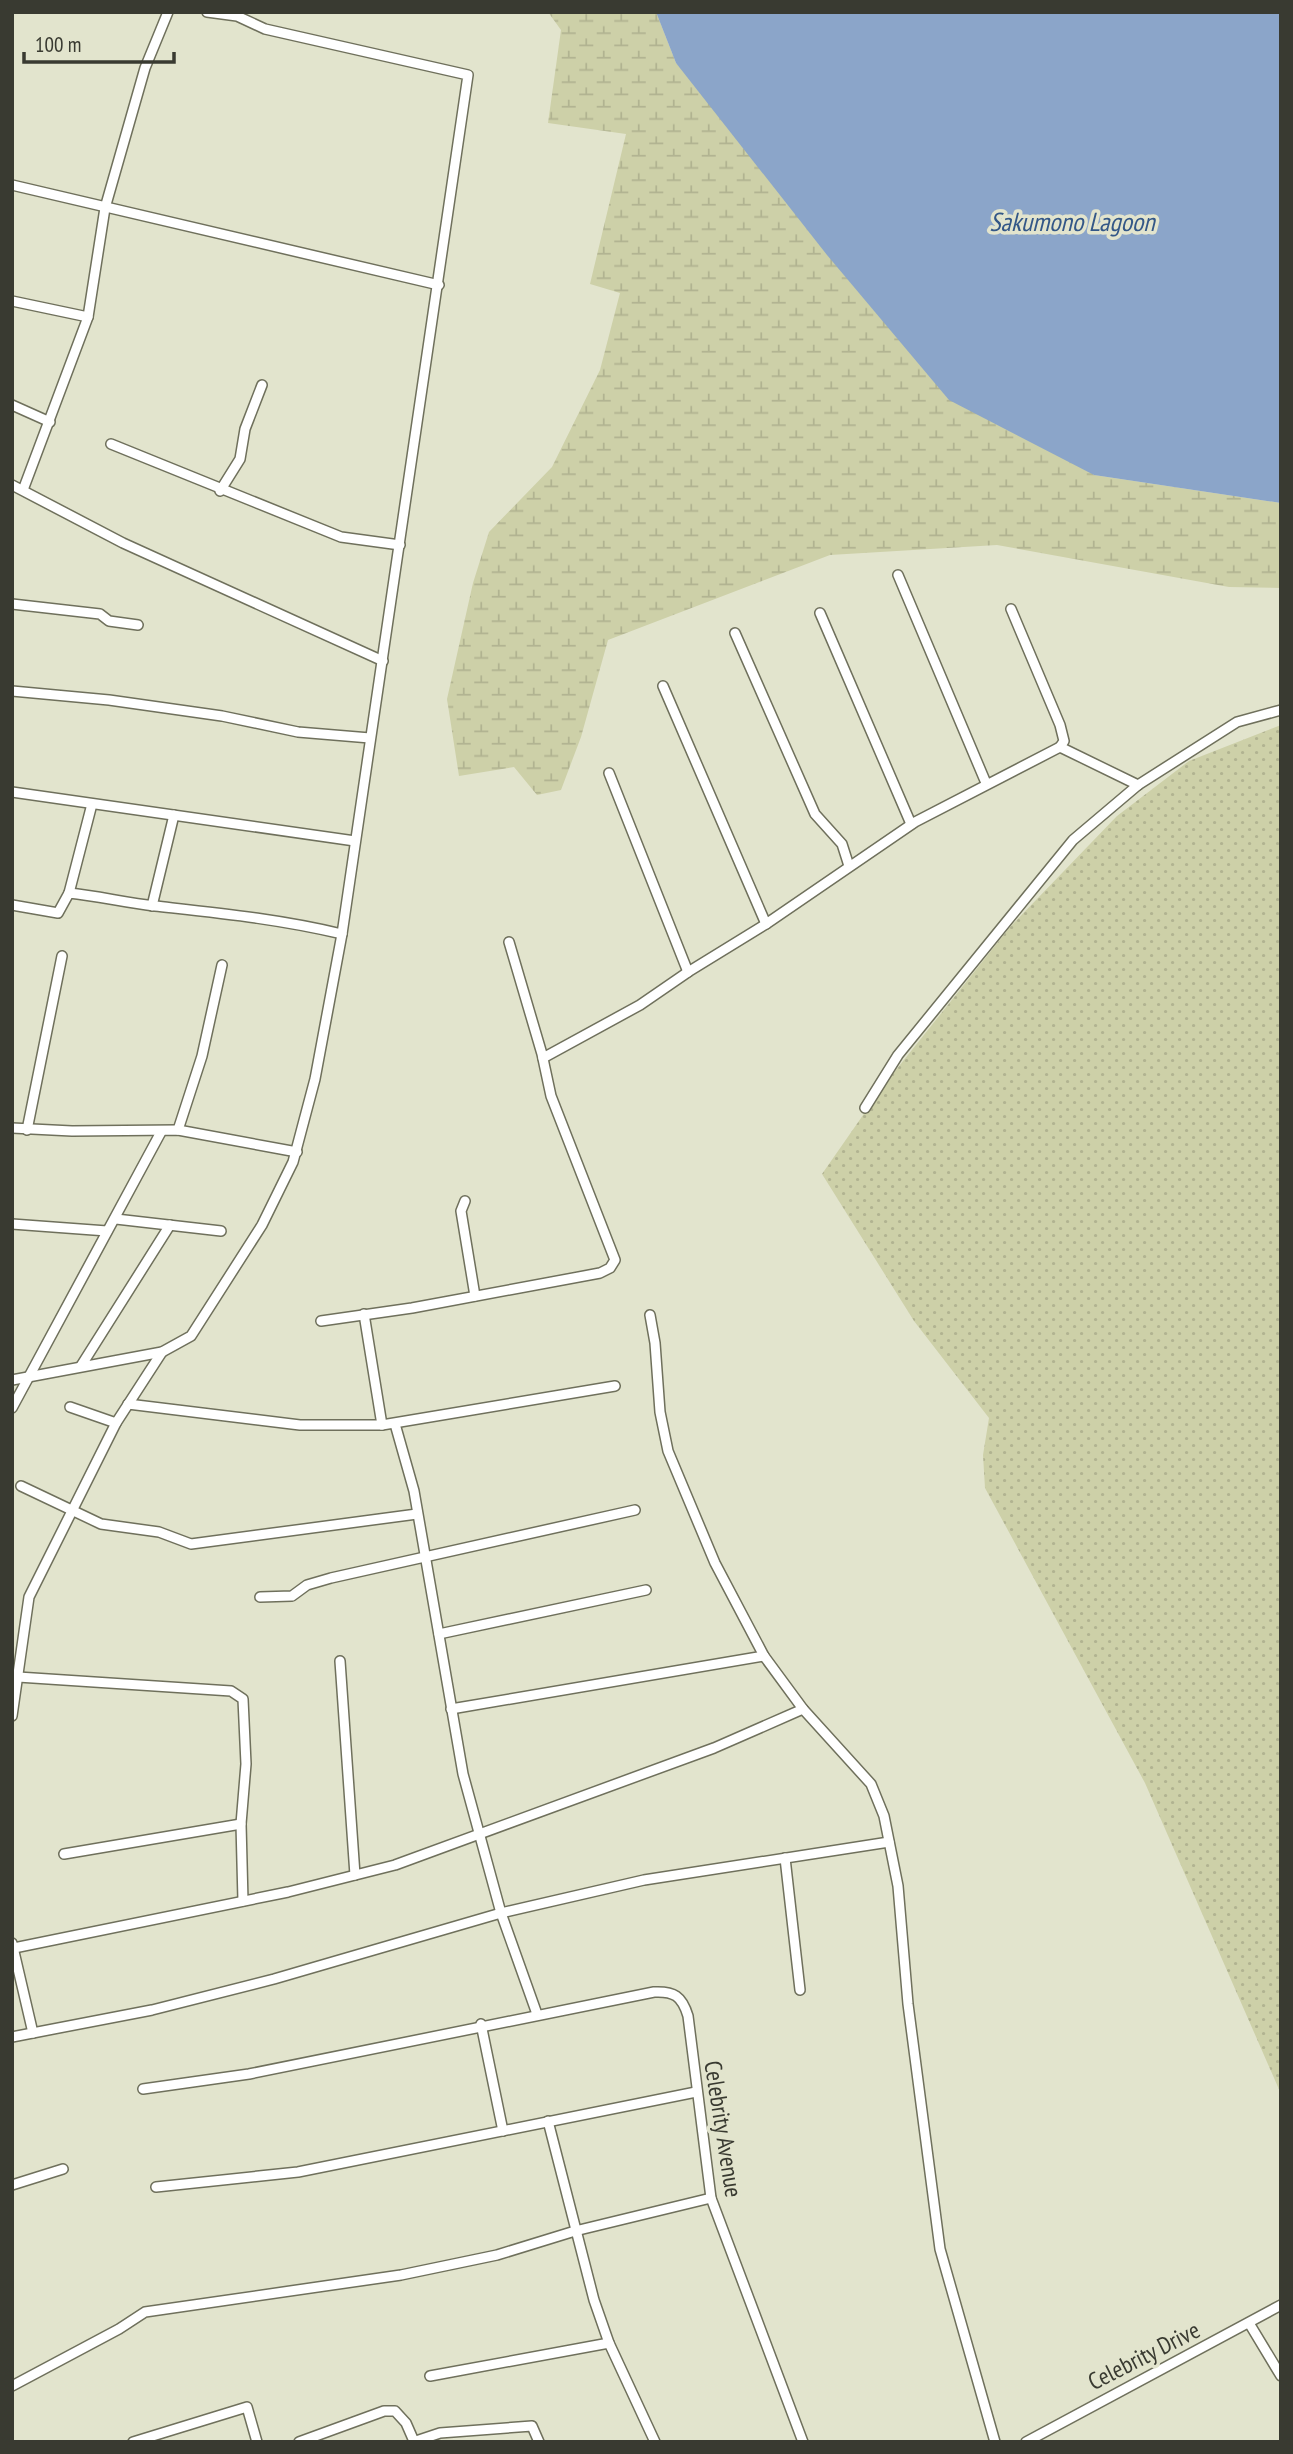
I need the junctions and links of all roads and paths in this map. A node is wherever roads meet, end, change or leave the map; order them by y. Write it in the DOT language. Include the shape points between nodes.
graph roads {
  1 [pos="168,12"];
  2 [pos="207,12"];
  3 [pos="12,185"];
  4 [pos="105,208"];
  5 [pos="439,285"];
  6 [pos="12,302"];
  7 [pos="88,317"];
  8 [pos="262,385"];
  9 [pos="12,405"];
  10 [pos="50,422"];
  11 [pos="111,444"];
  12 [pos="12,485"];
  13 [pos="23,490"];
  14 [pos="220,491"];
  15 [pos="400,545"];
  16 [pos="898,575"];
  17 [pos="12,604"];
  18 [pos="1011,609"];
  19 [pos="820,613"];
  20 [pos="138,625"];
  21 [pos="735,633"];
  22 [pos="383,661"];
  23 [pos="663,686"];
  24 [pos="12,691"];
  25 [pos="1281,710"];
  26 [pos="370,738"];
  27 [pos="1060,747"];
  28 [pos="609,773"];
  29 [pos="986,783"];
  30 [pos="1138,785"];
  31 [pos="12,792"];
  32 [pos="92,804"];
  33 [pos="174,815"];
  34 [pos="911,824"];
  35 [pos="355,841"];
  36 [pos="849,866"];
  37 [pos="69,894"];
  38 [pos="12,905"];
  39 [pos="152,906"];
  40 [pos="766,924"];
  41 [pos="342,934"];
  42 [pos="509,942"];
  43 [pos="62,956"];
  44 [pos="222,965"];
  45 [pos="688,972"];
  46 [pos="543,1058"];
  47 [pos="865,1108"];
  48 [pos="12,1128"];
  49 [pos="27,1130"];
  50 [pos="178,1130"];
  51 [pos="161,1132"];
  52 [pos="296,1152"];
  53 [pos="465,1201"];
  54 [pos="116,1219"];
  55 [pos="12,1224"];
  56 [pos="170,1225"];
  57 [pos="107,1231"];
  58 [pos="221,1231"];
  59 [pos="475,1296"];
  60 [pos="364,1314"];
  61 [pos="650,1315"];
  62 [pos="321,1321"];
  63 [pos="162,1352"];
  64 [pos="81,1366"];
  65 [pos="27,1377"];
  66 [pos="12,1380"];
  67 [pos="615,1386"];
  68 [pos="128,1404"];
  69 [pos="70,1407"];
  70 [pos="12,1408"];
  71 [pos="116,1423"];
  72 [pos="395,1424"];
  73 [pos="382,1425"];
  74 [pos="21,1486"];
  75 [pos="72,1510"];
  76 [pos="635,1510"];
  77 [pos="417,1514"];
  78 [pos="424,1558"];
  79 [pos="646,1590"];
  80 [pos="260,1597"];
  81 [pos="439,1634"];
  82 [pos="16,1649"];
  83 [pos="764,1656"];
  84 [pos="340,1661"];
  85 [pos="18,1677"];
  86 [pos="451,1709"];
  87 [pos="803,1709"];
  88 [pos="12,1716"];
  89 [pos="241,1824"];
  90 [pos="480,1836"];
  91 [pos="889,1842"];
  92 [pos="64,1854"];
  93 [pos="785,1858"];
  94 [pos="355,1875"];
  95 [pos="243,1901"];
  96 [pos="501,1913"];
  97 [pos="13,1945"];
  98 [pos="800,1990"];
  99 [pos="537,2014"];
  100 [pos="481,2024"];
  101 [pos="33,2033"];
  102 [pos="12,2037"];
  103 [pos="143,2089"];
  104 [pos="696,2092"];
  105 [pos="548,2121"];
  106 [pos="503,2131"];
  107 [pos="63,2169"];
  108 [pos="12,2185"];
  109 [pos="156,2187"];
  110 [pos="711,2198"];
  111 [pos="575,2231"];
  112 [pos="1281,2305"];
  113 [pos="1249,2323"];
  114 [pos="609,2343"];
  115 [pos="430,2376"];
  116 [pos="1281,2376"];
  117 [pos="12,2386"];
  118 [pos="413,2441"];
  119 [pos="133,2442"];
  120 [pos="257,2442"];
  121 [pos="299,2442"];
  122 [pos="539,2442"];
  123 [pos="654,2442"];
  124 [pos="803,2442"];
  125 [pos="995,2442"];
  126 [pos="1026,2442"];
  1 -- 4 [label="street" via="145,68"];
  2 -- 5 [label="street" via="468,75"];
  3 -- 4 [label="street"];
  4 -- 5 [label="street"];
  4 -- 7 [label="street"];
  5 -- 15 [label="street"];
  6 -- 7 [label="street"];
  7 -- 10 [label="street"];
  8 -- 14 [label="street" via="245,429 240,459"];
  9 -- 10 [label="street"];
  10 -- 13 [label="street"];
  11 -- 14 [label="street"];
  12 -- 13 [label="street"];
  13 -- 22 [label="street" via="123,542"];
  14 -- 15 [label="street" via="341,537"];
  15 -- 22 [label="street"];
  16 -- 29 [label="street"];
  17 -- 20 [label="street" via="100,614 109,621"];
  18 -- 27 [label="street" via="1060,725"];
  19 -- 34 [label="street"];
  21 -- 36 [label="street" via="815,814 842,844"];
  22 -- 26 [label="street"];
  23 -- 40 [label="street"];
  24 -- 26 [label="street" via="109,700 299,732"];
  25 -- 30 [label="street" via="1237,722"];
  26 -- 35 [label="street"];
  27 -- 29 [label="street"];
  27 -- 30 [label="street"];
  28 -- 45 [label="street"];
  29 -- 34 [label="street"];
  30 -- 47 [label="street" via="1063,850 898,1055"];
  31 -- 32 [label="street"];
  32 -- 33 [label="street"];
  32 -- 37 [label="street"];
  33 -- 35 [label="street"];
  33 -- 39 [label="street"];
  34 -- 36 [label="street"];
  35 -- 41 [label="street"];
  36 -- 40 [label="street"];
  37 -- 38 [label="street" via="58,913"];
  37 -- 39 [label="street"];
  39 -- 41 [label="street" via="244,915"];
  40 -- 45 [label="street"];
  41 -- 52 [label="street" via="323,1041"];
  42 -- 46 [label="street"];
  43 -- 49 [label="street"];
  44 -- 50 [label="street" via="202,1056"];
  45 -- 46 [label="street" via="640,1005"];
  46 -- 59 [label="street" via="560,1124 615,1260 600,1273"];
  48 -- 49 [label="street"];
  49 -- 51 [label="street"];
  50 -- 51 [label="street"];
  50 -- 52 [label="street"];
  51 -- 54 [label="street"];
  52 -- 63 [label="street" via="262,1225 191,1336"];
  53 -- 59 [label="street" via="461,1211"];
  54 -- 56 [label="street"];
  54 -- 57 [label="street"];
  55 -- 57 [label="street"];
  56 -- 58 [label="street"];
  56 -- 64 [label="street"];
  57 -- 65 [label="street"];
  59 -- 60 [label="street"];
  60 -- 62 [label="street"];
  60 -- 73 [label="street"];
  61 -- 83 [label="street" via="668,1451 715,1563"];
  63 -- 64 [label="street"];
  63 -- 68 [label="street"];
  64 -- 65 [label="street"];
  65 -- 66 [label="street"];
  65 -- 70 [label="street"];
  67 -- 72 [label="street"];
  68 -- 71 [label="street"];
  68 -- 73 [label="street" via="300,1425"];
  69 -- 71 [label="street"];
  71 -- 75 [label="street"];
  72 -- 73 [label="street"];
  72 -- 77 [label="street"];
  74 -- 75 [label="street"];
  75 -- 77 [label="street" via="101,1524 159,1532 191,1544"];
  75 -- 82 [label="street" via="29,1597"];
  76 -- 78 [label="street"];
  77 -- 78 [label="street"];
  78 -- 80 [label="street" via="307,1585 292,1596"];
  78 -- 81 [label="street"];
  79 -- 81 [label="street"];
  81 -- 86 [label="street"];
  82 -- 85 [label="street"];
  83 -- 86 [label="street"];
  83 -- 87 [label="street"];
  84 -- 94 [label="street"];
  85 -- 88 [label="street"];
  85 -- 89 [label="street" via="238,1694 245,1706"];
  86 -- 90 [label="street"];
  87 -- 90 [label="street" via="714,1748"];
  87 -- 91 [label="street" via="871,1784"];
  89 -- 92 [label="street"];
  89 -- 95 [label="street"];
  90 -- 94 [label="street"];
  90 -- 96 [label="street"];
  91 -- 93 [label="street"];
  91 -- 125 [label="street" via="940,2249"];
  93 -- 96 [label="street" via="644,1880"];
  93 -- 98 [label="street"];
  94 -- 95 [label="street"];
  95 -- 97 [label="street"];
  96 -- 99 [label="street"];
  96 -- 101 [label="street" via="274,1979 152,2010"];
  97 -- 101 [label="street"];
  99 -- 100 [label="street"];
  99 -- 104 [label="street, Celebrity Avenue" via="653,1992 673,1993 688,2016"];
  100 -- 103 [label="street" via="274,2069"];
  100 -- 106 [label="street"];
  101 -- 102 [label="street"];
  104 -- 105 [label="street"];
  104 -- 110 [label="street, Celebrity Avenue"];
  105 -- 106 [label="street"];
  105 -- 111 [label="street"];
  106 -- 109 [label="street" via="298,2172"];
  107 -- 108 [label="street"];
  110 -- 111 [label="street"];
  110 -- 124 [label="street, Celebrity Avenue"];
  111 -- 114 [label="street"];
  111 -- 117 [label="street" via="497,2255 401,2275 145,2312"];
  112 -- 113 [label="street, Celebrity Drive"];
  113 -- 116 [label="street"];
  113 -- 126 [label="street, Celebrity Drive"];
  114 -- 115 [label="street"];
  114 -- 123 [label="street"];
  118 -- 121 [label="street" via="395,2411 384,2411"];
  118 -- 122 [label="street" via="461,2431 532,2426"];
  119 -- 120 [label="street" via="247,2407"];
}
